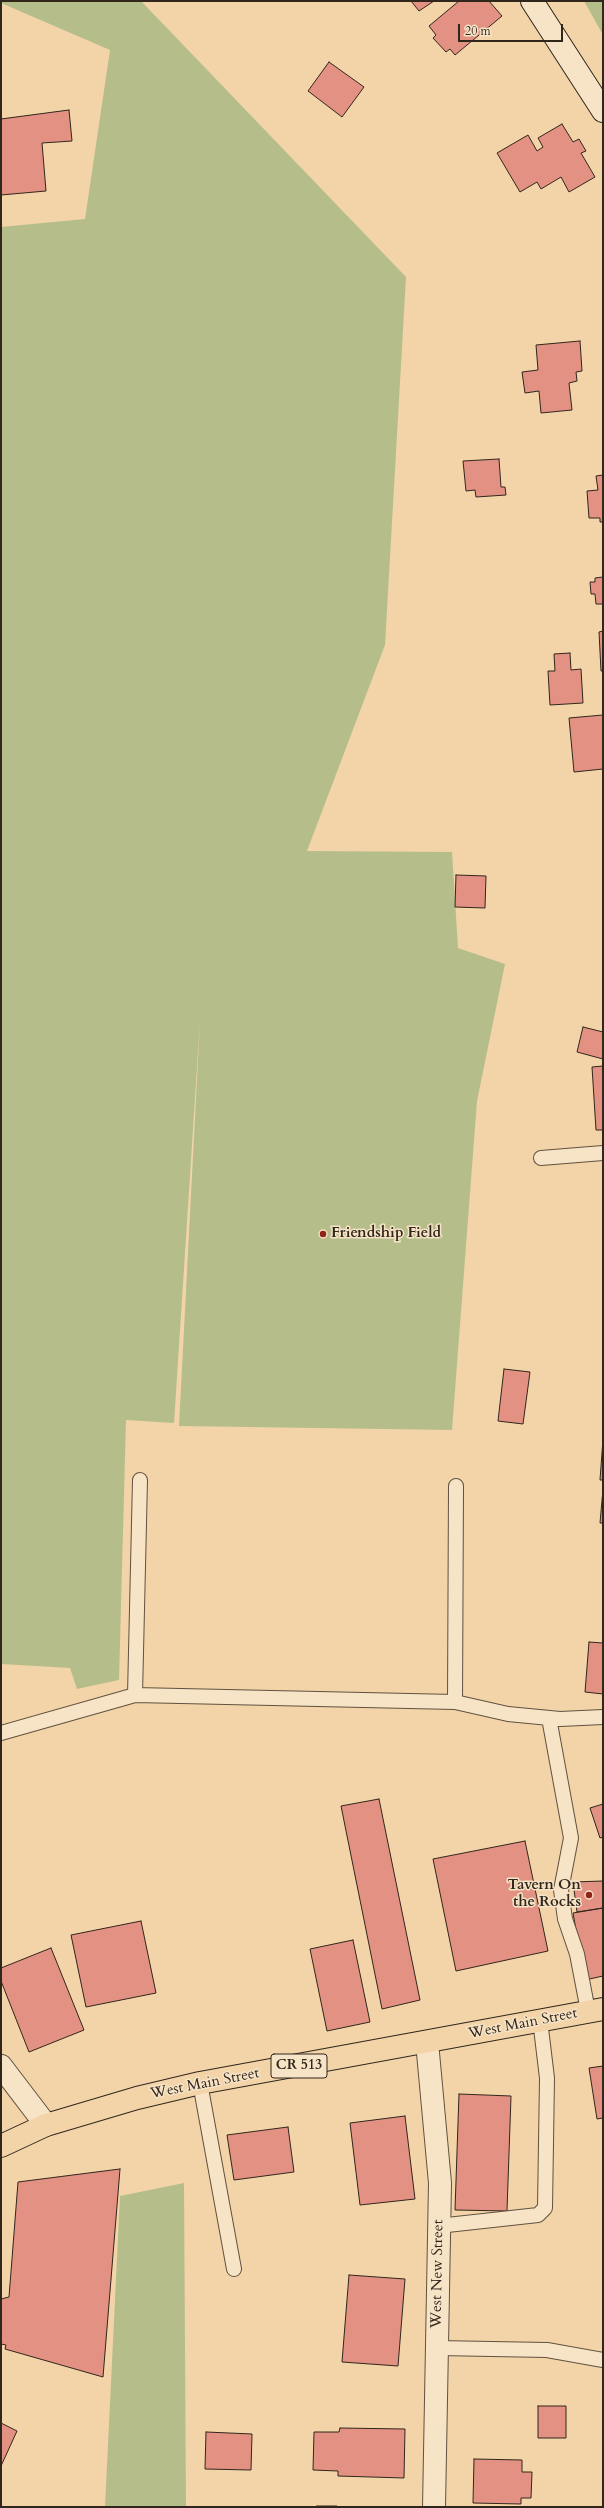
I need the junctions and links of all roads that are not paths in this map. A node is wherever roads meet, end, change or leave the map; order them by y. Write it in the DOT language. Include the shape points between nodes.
graph roads {
  1 [pos="532,1"];
  2 [pos="603,111"];
  3 [pos="603,1153"];
  4 [pos="542,1158"];
  5 [pos="140,1480"];
  6 [pos="456,1486"];
  7 [pos="135,1695"];
  8 [pos="455,1702"];
  9 [pos="603,1717"];
  10 [pos="549,1718"];
  11 [pos="1,1733"];
  12 [pos="596,2010"];
  13 [pos="540,2020"];
  14 [pos="427,2042"];
  15 [pos="1,2066"];
  16 [pos="200,2083"];
  17 [pos="46,2126"];
  18 [pos="1,2146"];
  19 [pos="438,2226"];
  20 [pos="234,2269"];
  21 [pos="437,2348"];
  22 [pos="603,2360"];
  23 [pos="434,2507"];
  1 -- 2 [label="street"];
  3 -- 4 [label="lane"];
  5 -- 7 [label="lane"];
  6 -- 8 [label="lane"];
  7 -- 8 [label="lane"];
  7 -- 11 [label="lane"];
  8 -- 10 [label="lane" via="508,1714"];
  9 -- 10 [label="lane"];
  10 -- 12 [label="lane" via="571,1838 561,1890 565,1919"];
  12 -- 13 [label="main road, West Main Street / CR 513"];
  13 -- 14 [label="main road, West Main Street / CR 513"];
  13 -- 19 [label="lane" via="547,2078 545,2208 538,2215"];
  14 -- 16 [label="main road, West Main Street / CR 513"];
  14 -- 19 [label="street, West New Street" via="440,2183"];
  15 -- 17 [label="street"];
  16 -- 17 [label="main road, West Main Street / CR 513" via="137,2098"];
  16 -- 20 [label="lane"];
  17 -- 18 [label="main road, West Main Street / CR 513"];
  19 -- 21 [label="street, West New Street"];
  21 -- 22 [label="lane" via="547,2350"];
  21 -- 23 [label="street, West New Street"];
}
